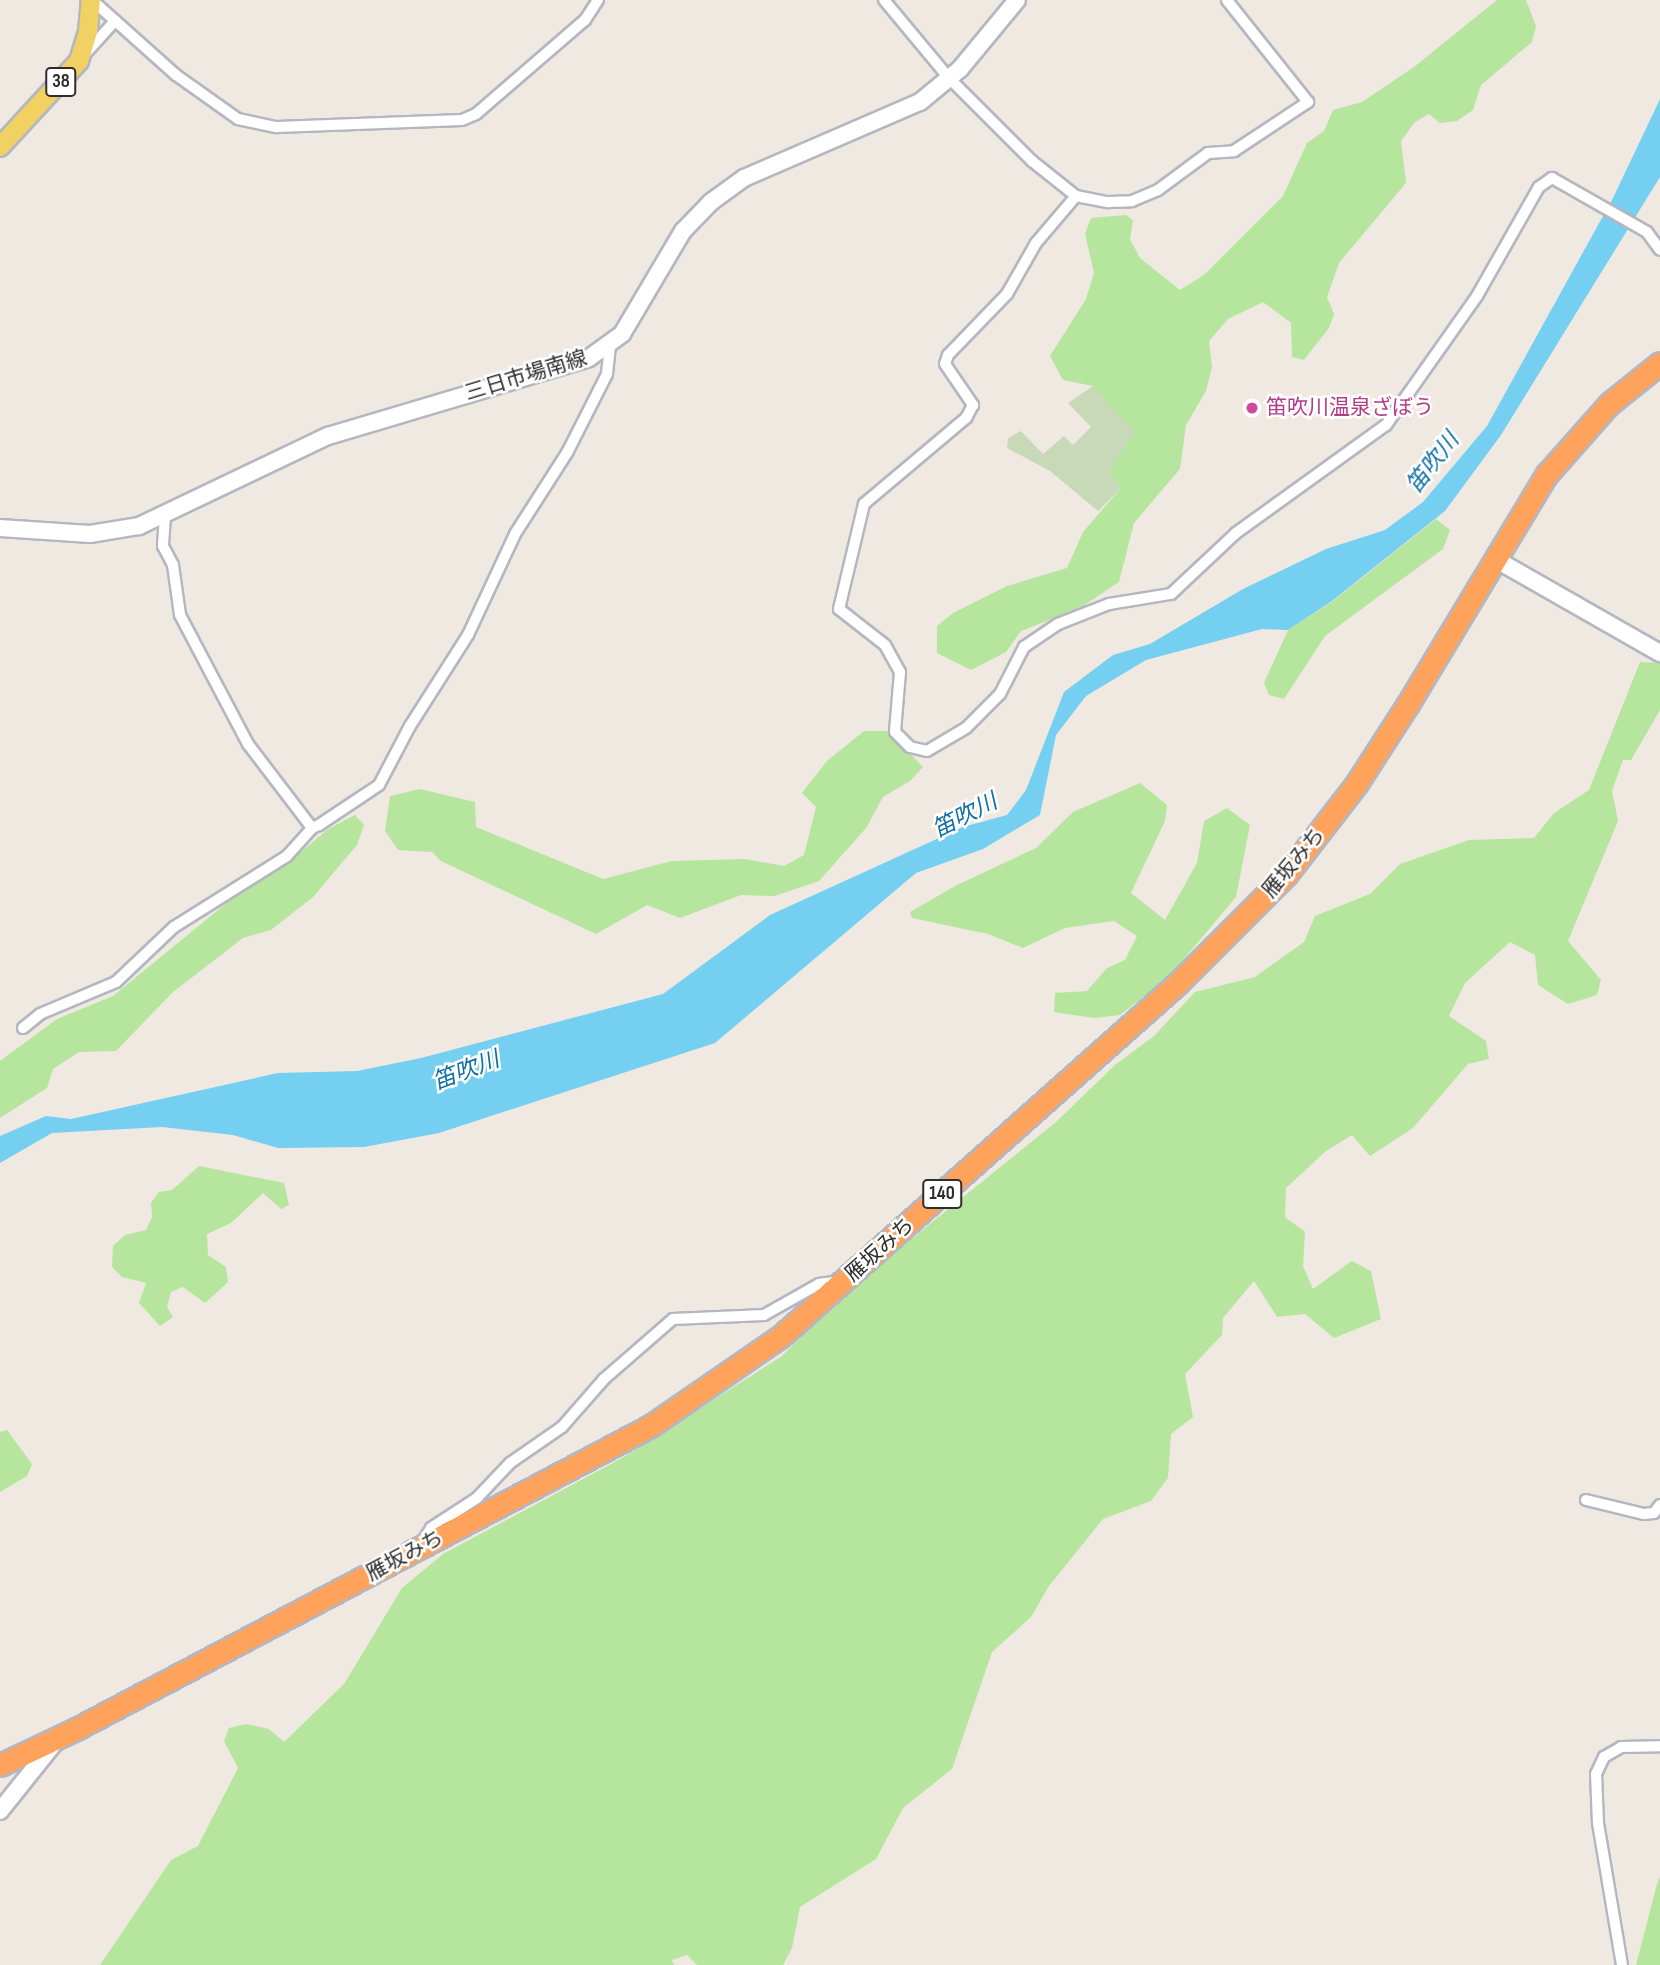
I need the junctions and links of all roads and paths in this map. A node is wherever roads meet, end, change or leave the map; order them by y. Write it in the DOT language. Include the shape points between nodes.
graph roads {
  1 [pos="92,0"];
  2 [pos="598,0"];
  3 [pos="884,0"];
  4 [pos="1017,0"];
  5 [pos="1227,0"];
  6 [pos="115,21"];
  7 [pos="79,61"];
  8 [pos="950,78"];
  9 [pos="0,147"];
  10 [pos="1076,196"];
  11 [pos="1660,250"];
  12 [pos="610,345"];
  13 [pos="1660,363"];
  14 [pos="165,516"];
  15 [pos="0,528"];
  16 [pos="1495,559"];
  17 [pos="1660,653"];
  18 [pos="312,828"];
  19 [pos="23,1028"];
  20 [pos="846,1280"];
  21 [pos="1586,1500"];
  22 [pos="1660,1505"];
  23 [pos="418,1549"];
  24 [pos="56,1740"];
  25 [pos="1660,1746"];
  26 [pos="0,1765"];
  27 [pos="0,1811"];
  28 [pos="1622,1965"];
  1 -- 6 [label="street"];
  1 -- 7 [label="main road, 38"];
  2 -- 6 [label="street" via="584,20 476,114 463,120 252,125 176,75"];
  3 -- 8 [label="street"];
  4 -- 8 [label="main road, 三日市場南線"];
  5 -- 10 [label="street" via="1308,102 1234,151 1208,153 1158,190 1132,201 1091,202"];
  6 -- 7 [label="street"];
  7 -- 9 [label="main road, 38"];
  8 -- 10 [label="street" via="1032,161"];
  8 -- 12 [label="main road, 三日市場南線" via="919,102 744,178 711,202 683,231 622,334"];
  10 -- 11 [label="street" via="1036,243 1007,294 948,355 945,364 973,405 966,418 864,503 839,609 885,645 900,672 895,732 910,747 927,751 966,728 1000,694 1024,648 1058,624 1109,604 1171,594 1236,533 1386,425 1477,296 1539,187 1552,178 1647,232"];
  12 -- 14 [label="main road, 三日市場南線" via="589,358 328,436"];
  12 -- 18 [label="street" via="607,374 590,408 515,534 468,635 379,785"];
  13 -- 16 [label="highway, 雁坂みち / 140" via="1577,437 1547,474"];
  14 -- 15 [label="main road, 三日市場南線" via="90,534"];
  14 -- 18 [label="street" via="163,546 173,565 180,615 248,744"];
  16 -- 17 [label="main road"];
  16 -- 20 [label="highway, 雁坂みち / 140" via="1357,783 1286,875 1205,958"];
  18 -- 19 [label="street" via="287,856 174,928 116,982 40,1014"];
  20 -- 23 [label="highway, 雁坂みち / 140" via="741,1368 652,1425"];
  20 -- 23 [label="street" via="819,1284 764,1315 673,1318 604,1380 562,1427 510,1463 477,1498 431,1528"];
  21 -- 22 [label="street" via="1644,1514 1654,1513"];
  23 -- 24 [label="highway, 雁坂みち / 140"];
  24 -- 26 [label="highway, 雁坂みち / 140"];
  24 -- 27 [label="main road"];
  25 -- 28 [label="street" via="1621,1747 1604,1757 1597,1774 1598,1823"];
}
